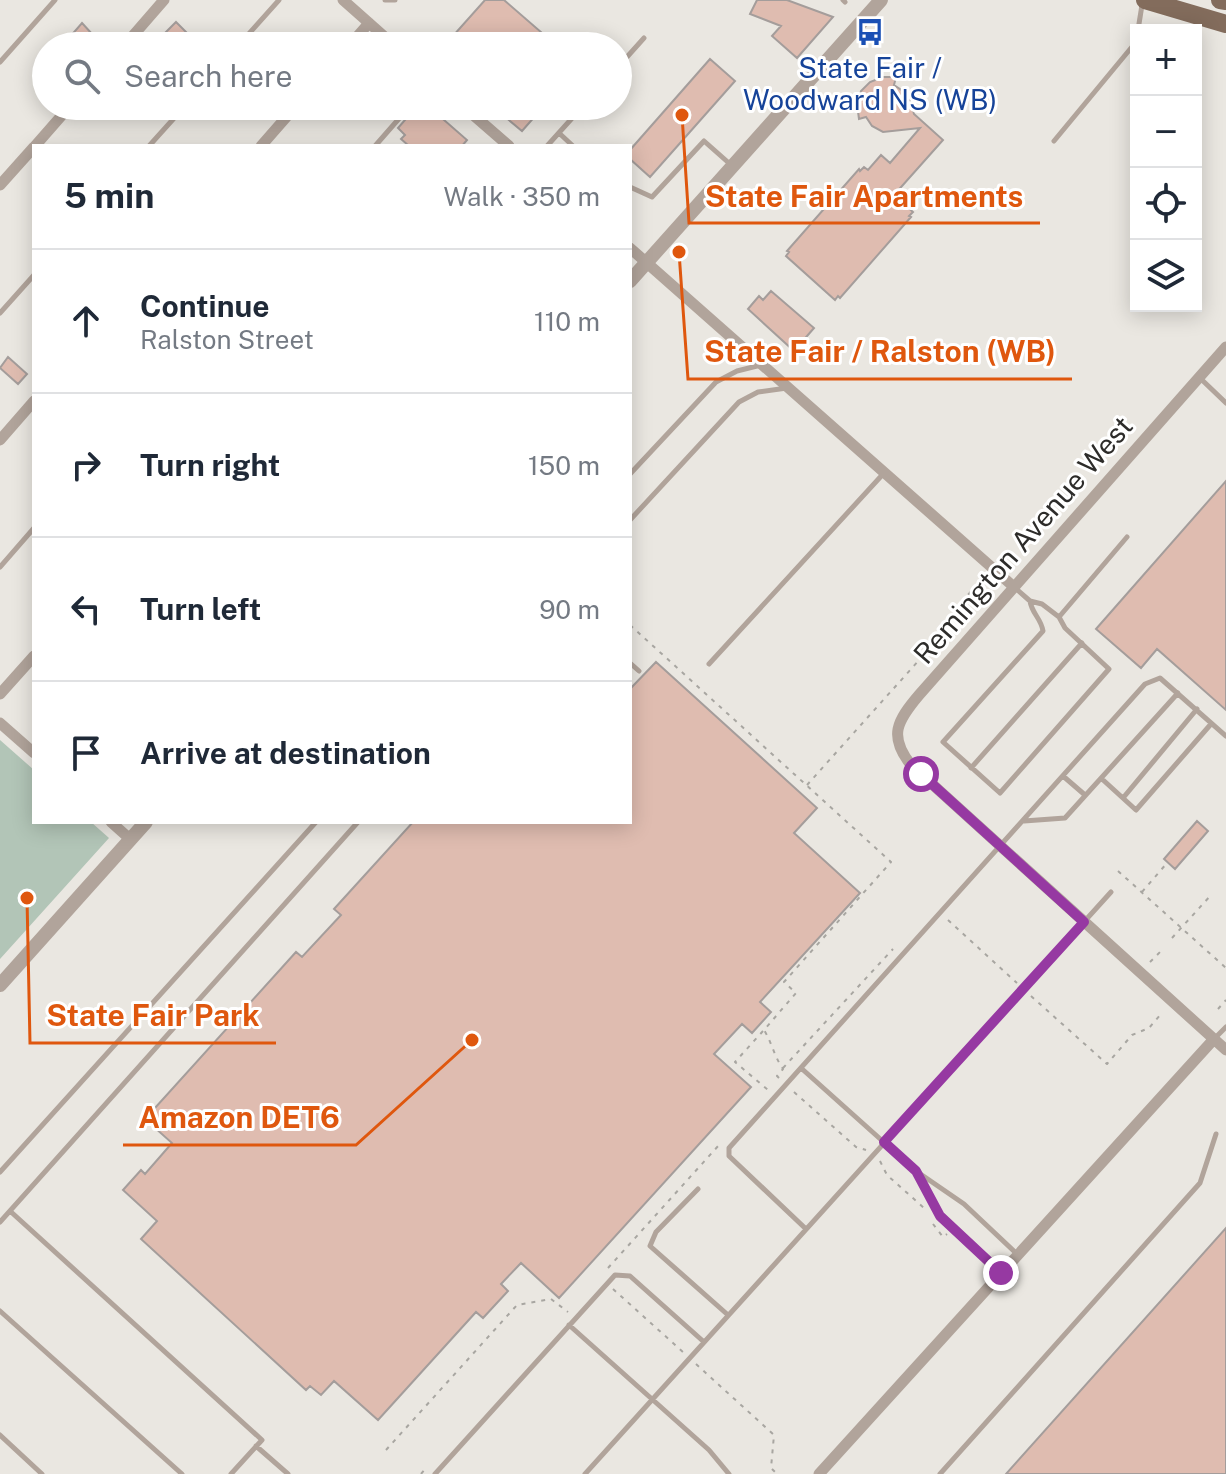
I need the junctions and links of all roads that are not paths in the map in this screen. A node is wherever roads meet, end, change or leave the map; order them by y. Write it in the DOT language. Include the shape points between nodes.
graph roads {
  1 [pos="55,0"];
  2 [pos="164,0"];
  3 [pos="279,0"];
  4 [pos="343,0"];
  5 [pos="385,0"];
  6 [pos="395,0"];
  7 [pos="881,0"];
  8 [pos="1144,0"];
  9 [pos="1220,0"];
  10 [pos="1226,1"];
  11 [pos="369,23"];
  12 [pos="1139,24"];
  13 [pos="1226,24"];
  14 [pos="136,32"];
  15 [pos="250,32"];
  16 [pos="361,32"];
  17 [pos="379,32"];
  18 [pos="644,38"];
  19 [pos="1130,49"];
  20 [pos="632,51"];
  21 [pos="0,62"];
  22 [pos="57,120"];
  23 [pos="172,120"];
  24 [pos="284,120"];
  25 [pos="398,120"];
  26 [pos="479,120"];
  27 [pos="571,120"];
  28 [pos="559,133"];
  29 [pos="496,135"];
  30 [pos="1054,141"];
  31 [pos="36,144"];
  32 [pos="151,144"];
  33 [pos="263,144"];
  34 [pos="377,144"];
  35 [pos="488,144"];
  36 [pos="507,144"];
  37 [pos="549,144"];
  38 [pos="571,144"];
  39 [pos="32,148"];
  40 [pos="732,165"];
  41 [pos="0,185"];
  42 [pos="632,188"];
  43 [pos="632,250"];
  44 [pos="647,262"];
  45 [pos="32,277"];
  46 [pos="632,279"];
  47 [pos="0,313"];
  48 [pos="1226,347"];
  49 [pos="762,364"];
  50 [pos="1199,377"];
  51 [pos="788,388"];
  52 [pos="32,403"];
  53 [pos="1226,403"];
  54 [pos="0,440"];
  55 [pos="632,472"];
  56 [pos="885,472"];
  57 [pos="632,518"];
  58 [pos="32,530"];
  59 [pos="1127,537"];
  60 [pos="0,567"];
  61 [pos="1014,587"];
  62 [pos="1030,601"];
  63 [pos="1059,617"];
  64 [pos="1082,643"];
  65 [pos="32,658"];
  66 [pos="709,664"];
  67 [pos="632,665"];
  68 [pos="639,671"];
  69 [pos="1178,693"];
  70 [pos="0,694"];
  71 [pos="1197,709"];
  72 [pos="0,723"];
  73 [pos="1211,724"];
  74 [pos="1226,736"];
  75 [pos="32,751"];
  76 [pos="971,768"];
  77 [pos="1063,776"];
  78 [pos="1102,779"];
  79 [pos="1085,795"];
  80 [pos="1123,798"];
  81 [pos="1023,821"];
  82 [pos="113,824"];
  83 [pos="144,824"];
  84 [pos="314,824"];
  85 [pos="356,824"];
  86 [pos="130,839"];
  87 [pos="1001,847"];
  88 [pos="1111,892"];
  89 [pos="1084,922"];
  90 [pos="0,985"];
  91 [pos="1226,1027"];
  92 [pos="1214,1039"];
  93 [pos="1226,1050"];
  94 [pos="801,1068"];
  95 [pos="1216,1134"];
  96 [pos="884,1142"];
  97 [pos="916,1171"];
  98 [pos="0,1172"];
  99 [pos="698,1189"];
  100 [pos="10,1211"];
  101 [pos="0,1222"];
  102 [pos="806,1229"];
  103 [pos="1018,1255"];
  104 [pos="1001,1273"];
  105 [pos="0,1311"];
  106 [pos="728,1315"];
  107 [pos="569,1325"];
  108 [pos="704,1342"];
  109 [pos="651,1400"];
  110 [pos="0,1435"];
  111 [pos="256,1446"];
  112 [pos="42,1474"];
  113 [pos="182,1474"];
  114 [pos="231,1474"];
  115 [pos="288,1474"];
  116 [pos="435,1474"];
  117 [pos="585,1474"];
  118 [pos="729,1474"];
  119 [pos="819,1474"];
  120 [pos="940,1474"];
  1 -- 21 [label="lane"];
  2 -- 14 [label="street"];
  3 -- 15 [label="lane"];
  4 -- 11 [label="street"];
  5 -- 6 [label="lane"];
  7 -- 40 [label="street"];
  8 -- 12 [label="lane"];
  8 -- 13 [label="main road"];
  9 -- 10 [label="main road"];
  11 -- 16 [label="street"];
  11 -- 17 [label="street"];
  18 -- 20 [label="lane"];
  19 -- 30 [label="lane"];
  22 -- 31 [label="street"];
  23 -- 32 [label="lane"];
  24 -- 33 [label="street"];
  25 -- 34 [label="lane"];
  26 -- 29 [label="street"];
  27 -- 28 [label="lane"];
  28 -- 37 [label="lane"];
  28 -- 38 [label="lane"];
  29 -- 35 [label="street"];
  29 -- 36 [label="street"];
  39 -- 41 [label="street"];
  40 -- 42 [label="lane" via="704,141 652,197"];
  40 -- 44 [label="street"];
  43 -- 44 [label="street"];
  44 -- 46 [label="street"];
  44 -- 49 [label="street"];
  45 -- 47 [label="lane"];
  48 -- 50 [label="street, Remington Avenue West"];
  49 -- 51 [label="street"];
  49 -- 55 [label="lane" via="716,382"];
  50 -- 53 [label="lane"];
  50 -- 61 [label="street, Remington Avenue West"];
  51 -- 56 [label="street"];
  51 -- 57 [label="lane" via="758,392 732,408"];
  52 -- 54 [label="street"];
  56 -- 61 [label="street"];
  56 -- 66 [label="lane"];
  58 -- 60 [label="lane"];
  59 -- 63 [label="lane"];
  61 -- 62 [label="lane"];
  61 -- 87 [label="street, Remington Avenue West" via="919,695 897,730 900,749 921,774"];
  62 -- 63 [label="lane"];
  62 -- 76 [label="lane" via="1043,631 943,742"];
  63 -- 64 [label="lane"];
  64 -- 76 [label="lane"];
  64 -- 76 [label="lane" via="1109,669 1000,793"];
  65 -- 70 [label="street"];
  67 -- 68 [label="lane"];
  69 -- 71 [label="lane"];
  69 -- 77 [label="lane" via="1160,678 1145,684"];
  69 -- 78 [label="lane"];
  71 -- 73 [label="lane"];
  71 -- 80 [label="lane"];
  72 -- 75 [label="street"];
  73 -- 74 [label="lane"];
  73 -- 80 [label="lane" via="1136,810"];
  77 -- 79 [label="lane"];
  77 -- 81 [label="lane"];
  78 -- 79 [label="lane"];
  78 -- 80 [label="lane"];
  79 -- 81 [label="lane" via="1065,818"];
  81 -- 87 [label="lane"];
  82 -- 86 [label="street"];
  83 -- 86 [label="street"];
  84 -- 98 [label="lane"];
  85 -- 100 [label="lane"];
  86 -- 90 [label="street"];
  87 -- 89 [label="street, Remington Avenue West"];
  87 -- 94 [label="lane"];
  88 -- 89 [label="lane"];
  89 -- 92 [label="street, Remington Avenue West"];
  89 -- 96 [label="lane"];
  91 -- 92 [label="lane"];
  92 -- 93 [label="street, Remington Avenue West"];
  92 -- 103 [label="street"];
  94 -- 96 [label="lane"];
  94 -- 102 [label="lane" via="729,1148 729,1156"];
  95 -- 120 [label="lane" via="1200,1183"];
  96 -- 97 [label="lane"];
  96 -- 102 [label="lane"];
  97 -- 103 [label="lane" via="964,1204"];
  97 -- 104 [label="lane" via="940,1216"];
  99 -- 106 [label="lane" via="656,1232 650,1246"];
  100 -- 101 [label="lane"];
  100 -- 111 [label="lane" via="262,1440"];
  102 -- 106 [label="lane"];
  103 -- 104 [label="street"];
  104 -- 119 [label="street"];
  105 -- 113 [label="lane"];
  106 -- 108 [label="lane"];
  107 -- 108 [label="lane" via="615,1275 630,1276"];
  107 -- 109 [label="lane"];
  107 -- 116 [label="lane"];
  108 -- 109 [label="lane"];
  109 -- 117 [label="lane"];
  109 -- 118 [label="lane"];
  110 -- 112 [label="lane"];
  111 -- 114 [label="lane"];
  111 -- 115 [label="lane"];
}
